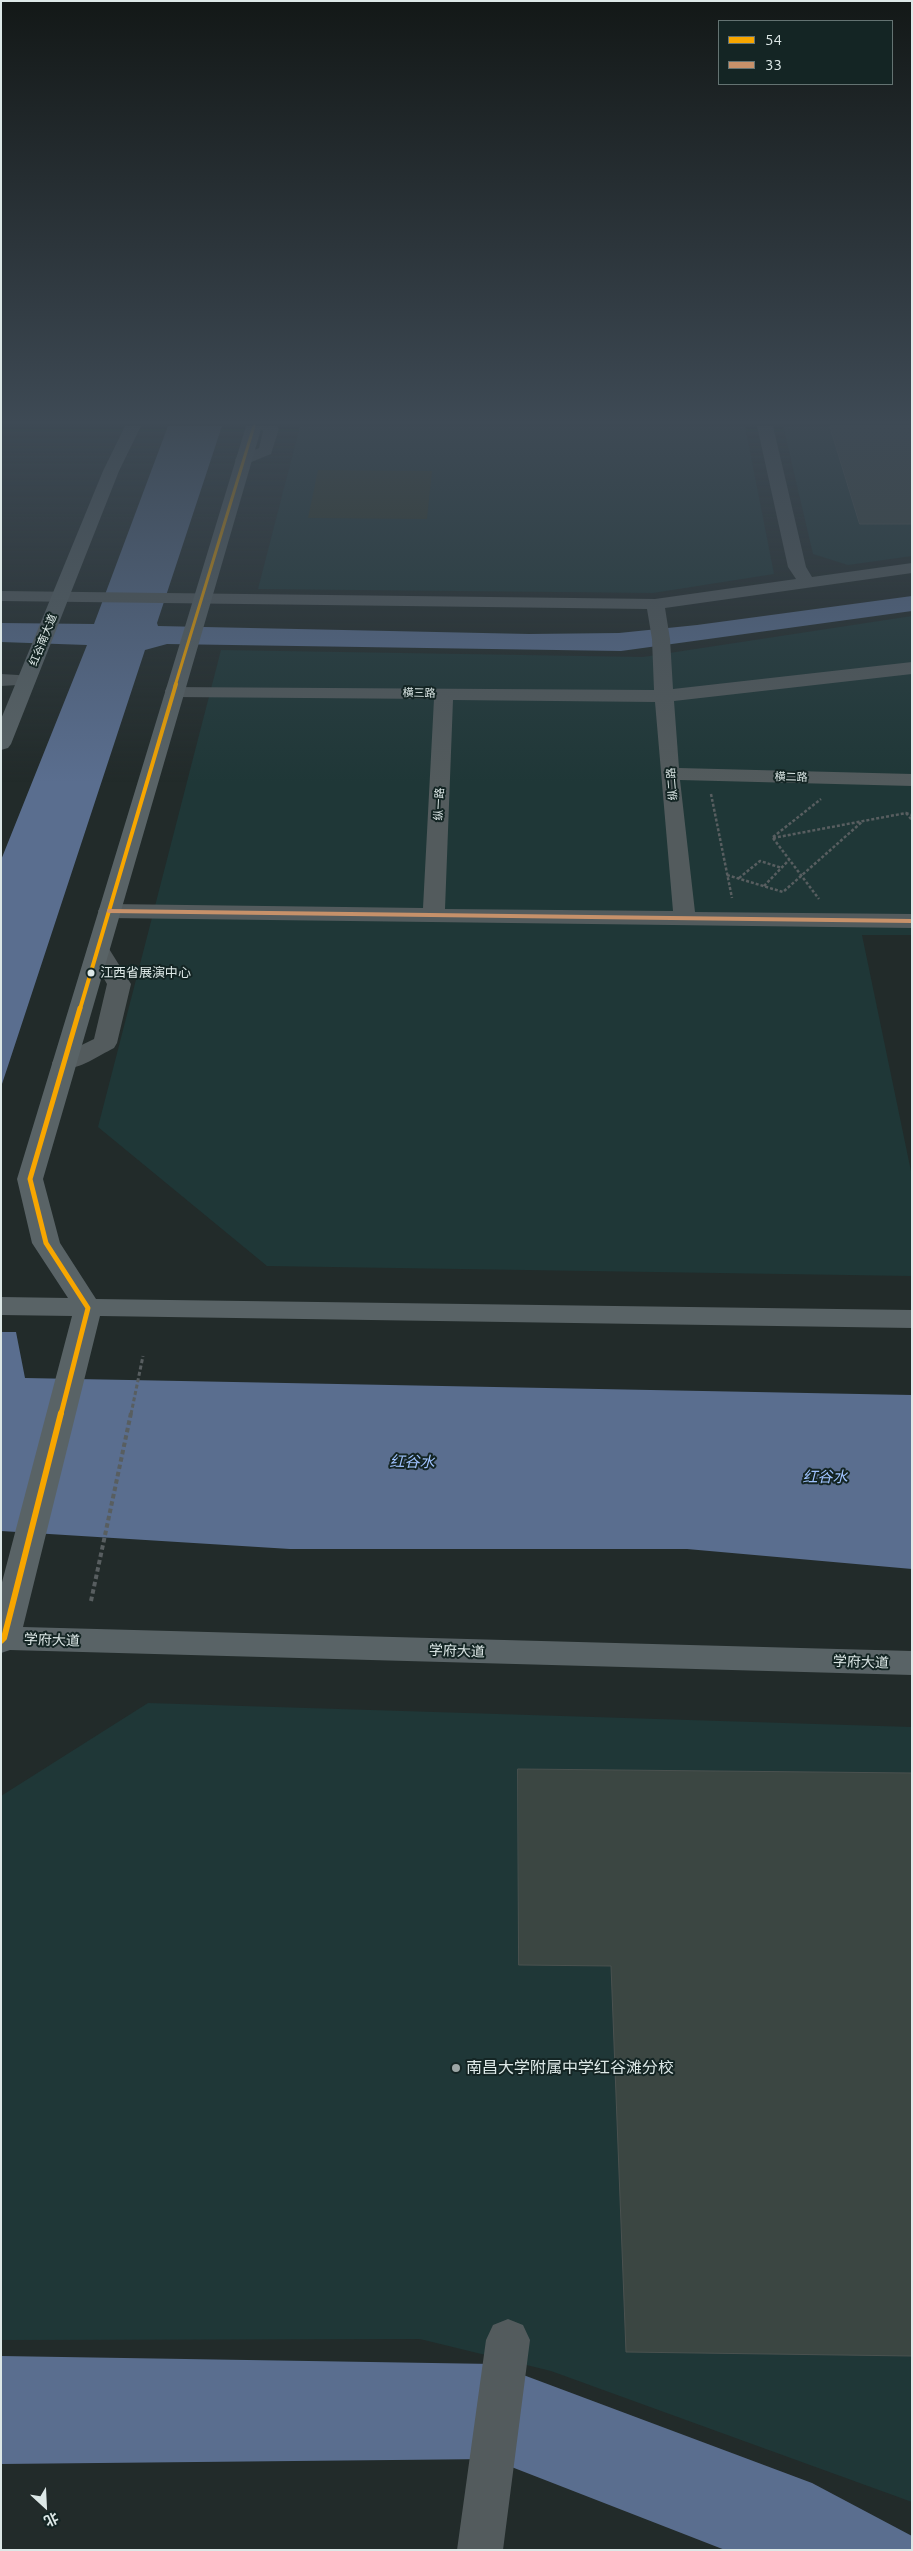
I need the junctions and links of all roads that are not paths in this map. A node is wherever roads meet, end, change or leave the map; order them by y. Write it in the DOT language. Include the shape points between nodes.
graph roads {
  1 [pos="82,545"];
  2 [pos="216,545"];
  3 [pos="791,545"];
  4 [pos="912,568"];
  5 [pos="806,581"];
  6 [pos="1,596"];
  7 [pos="62,596"];
  8 [pos="199,598"];
  9 [pos="655,604"];
  10 [pos="912,668"];
  11 [pos="1,680"];
  12 [pos="27,680"];
  13 [pos="174,691"];
  14 [pos="444,694"];
  15 [pos="664,696"];
  16 [pos="1,744"];
  17 [pos="671,774"];
  18 [pos="912,780"];
  19 [pos="109,911"];
  20 [pos="434,914"];
  21 [pos="685,917"];
  22 [pos="912,921"];
  23 [pos="98,949"];
  24 [pos="64,1064"];
  25 [pos="1,1306"];
  26 [pos="88,1308"];
  27 [pos="912,1319"];
  28 [pos="2,1639"];
  29 [pos="912,1663"];
  30 [pos="508,2340"];
  31 [pos="480,2550"];
  1 -- 7 [label="main road, 红谷南大道"];
  2 -- 8 [label="main road"];
  3 -- 5 [label="street" via="796,567"];
  4 -- 5 [label="street"];
  5 -- 9 [label="street"];
  6 -- 7 [label="street"];
  7 -- 8 [label="street"];
  7 -- 12 [label="main road, 红谷南大道"];
  8 -- 9 [label="street"];
  8 -- 13 [label="main road"];
  9 -- 15 [label="street, 纵二路" via="664,651"];
  10 -- 15 [label="street, 横三路"];
  11 -- 12 [label="street"];
  12 -- 16 [label="main road, 红谷南大道"];
  13 -- 14 [label="street, 横三路"];
  13 -- 19 [label="main road"];
  14 -- 15 [label="street, 横三路"];
  14 -- 20 [label="street, 纵一路"];
  15 -- 17 [label="street, 纵二路"];
  17 -- 18 [label="street, 横二路"];
  17 -- 21 [label="street, 纵二路"];
  19 -- 20 [label="street"];
  19 -- 23 [label="main road"];
  20 -- 21 [label="street"];
  21 -- 22 [label="street"];
  23 -- 24 [label="main road"];
  23 -- 24 [label="street" via="118,984 105,1043"];
  24 -- 26 [label="main road" via="30,1179 46,1243"];
  25 -- 26 [label="main road"];
  26 -- 27 [label="main road"];
  26 -- 28 [label="main road"];
  28 -- 29 [label="main road, 学府大道"];
  30 -- 31 [label="street"];
}
